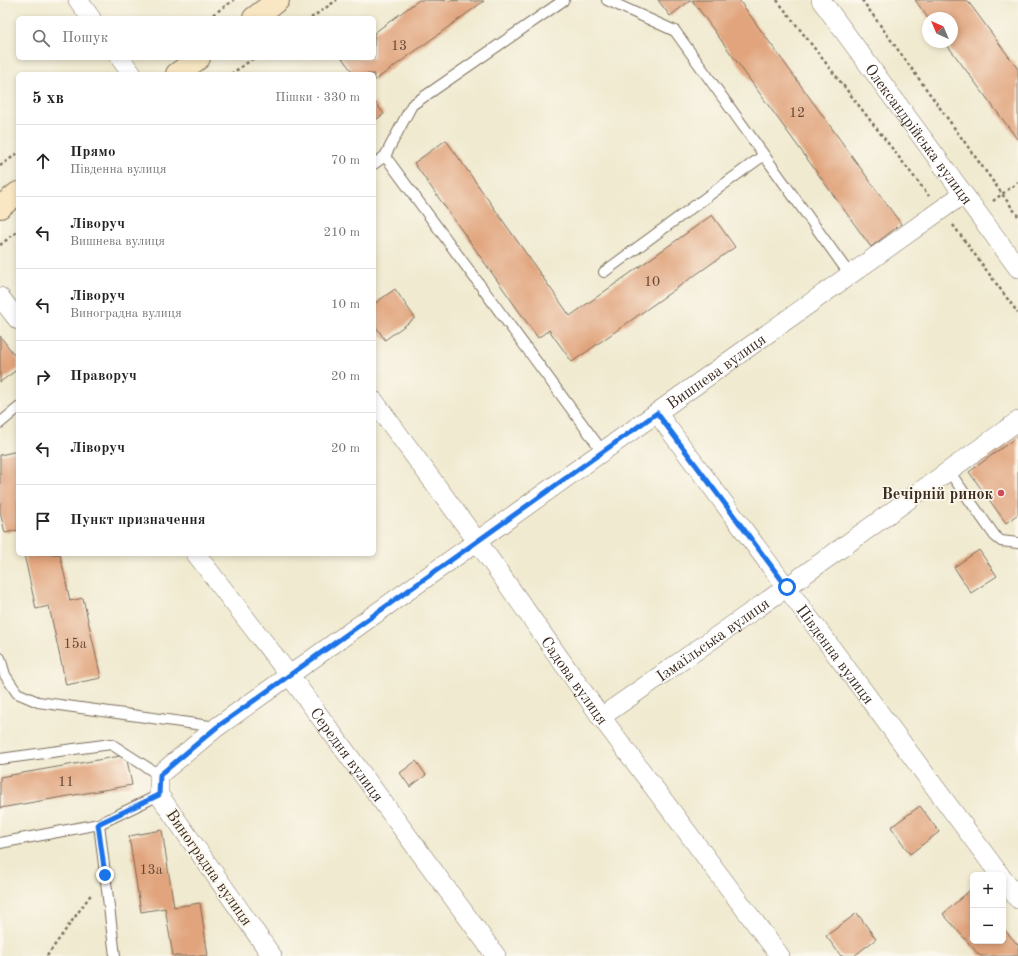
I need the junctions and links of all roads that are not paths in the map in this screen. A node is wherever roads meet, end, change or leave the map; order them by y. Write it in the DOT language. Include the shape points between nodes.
graph roads {
  1 [pos="78,0"];
  2 [pos="564,0"];
  3 [pos="607,0"];
  4 [pos="821,0"];
  5 [pos="552,3"];
  6 [pos="90,16"];
  7 [pos="122,60"];
  8 [pos="196,60"];
  9 [pos="130,72"];
  10 [pos="180,72"];
  11 [pos="764,155"];
  12 [pos="385,156"];
  13 [pos="376,163"];
  14 [pos="963,194"];
  15 [pos="16,195"];
  16 [pos="0,207"];
  17 [pos="1018,268"];
  18 [pos="604,272"];
  19 [pos="850,275"];
  20 [pos="0,297"];
  21 [pos="16,317"];
  22 [pos="376,405"];
  23 [pos="16,410"];
  24 [pos="657,413"];
  25 [pos="1018,421"];
  26 [pos="0,423"];
  27 [pos="603,452"];
  28 [pos="948,470"];
  29 [pos="477,541"];
  30 [pos="1018,543"];
  31 [pos="198,556"];
  32 [pos="787,587"];
  33 [pos="0,658"];
  34 [pos="290,676"];
  35 [pos="601,717"];
  36 [pos="217,727"];
  37 [pos="0,759"];
  38 [pos="160,775"];
  39 [pos="159,795"];
  40 [pos="98,824"];
  41 [pos="0,843"];
  42 [pos="998,872"];
  43 [pos="1006,883"];
  44 [pos="1018,899"];
  45 [pos="269,954"];
  46 [pos="115,956"];
  47 [pos="496,956"];
  48 [pos="780,956"];
  1 -- 6 [label="street"];
  2 -- 5 [label="lane"];
  3 -- 11 [label="lane" via="675,31"];
  4 -- 14 [label="street, Олександрійська вулиця"];
  5 -- 12 [label="lane" via="412,105"];
  7 -- 9 [label="street"];
  8 -- 10 [label="main road"];
  11 -- 18 [label="lane"];
  11 -- 19 [label="lane"];
  12 -- 13 [label="lane"];
  12 -- 27 [label="lane"];
  14 -- 17 [label="street, Олександрійська вулиця"];
  14 -- 19 [label="street, Вишнева вулиця"];
  15 -- 16 [label="main road"];
  19 -- 24 [label="street, Вишнева вулиця"];
  20 -- 21 [label="street"];
  22 -- 29 [label="street, Садова вулиця"];
  23 -- 26 [label="lane"];
  24 -- 27 [label="street, Вишнева вулиця"];
  24 -- 32 [label="street, Південна вулиця"];
  25 -- 28 [label="street, Ізмаїльська вулиця"];
  27 -- 29 [label="street, Вишнева вулиця"];
  28 -- 30 [label="lane" via="995,536 1001,541"];
  28 -- 32 [label="street, Ізмаїльська вулиця"];
  29 -- 34 [label="street, Вишнева вулиця"];
  29 -- 35 [label="street, Садова вулиця"];
  31 -- 34 [label="street, Середня вулиця"];
  32 -- 35 [label="street, Ізмаїльська вулиця"];
  32 -- 42 [label="street, Південна вулиця"];
  33 -- 36 [label="lane" via="5,675 17,693 38,702"];
  34 -- 36 [label="street, Вишнева вулиця"];
  34 -- 47 [label="street, Середня вулиця"];
  35 -- 48 [label="street, Садова вулиця"];
  36 -- 38 [label="street, Вишнева вулиця"];
  37 -- 38 [label="lane" via="111,744"];
  38 -- 39 [label="street, Виноградна вулиця"];
  39 -- 40 [label="lane"];
  39 -- 45 [label="street, Виноградна вулиця"];
  40 -- 41 [label="lane"];
  40 -- 46 [label="lane"];
  43 -- 44 [label="street"];
}
